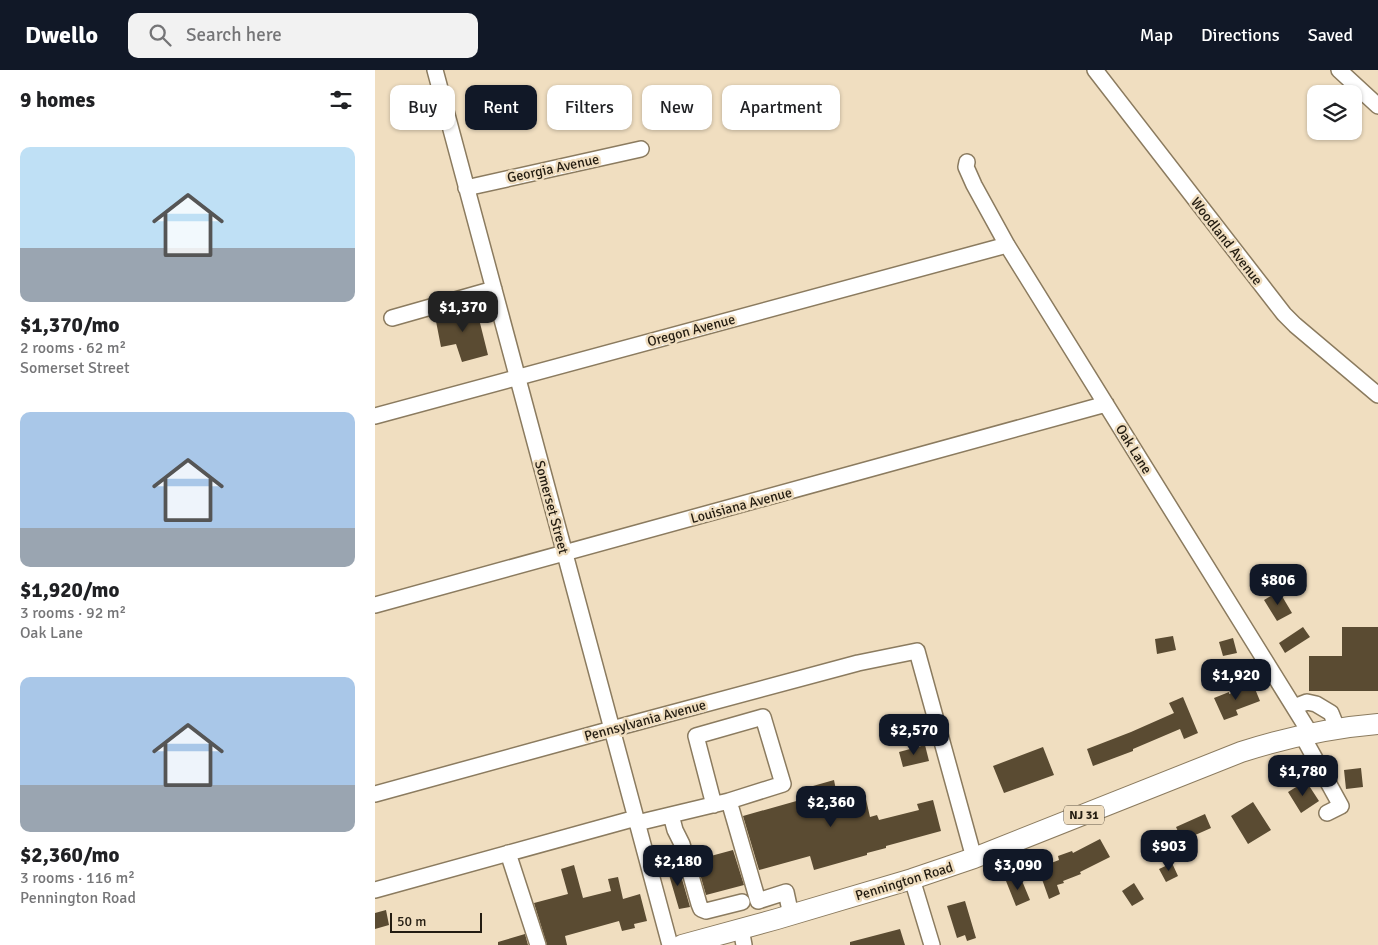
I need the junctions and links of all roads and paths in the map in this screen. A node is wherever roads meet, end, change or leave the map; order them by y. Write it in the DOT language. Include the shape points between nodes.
graph roads {
  1 [pos="435,70"];
  2 [pos="1095,70"];
  3 [pos="1339,70"];
  4 [pos="1378,106"];
  5 [pos="641,149"];
  6 [pos="967,162"];
  7 [pos="466,188"];
  8 [pos="1007,245"];
  9 [pos="494,289"];
  10 [pos="392,318"];
  11 [pos="517,377"];
  12 [pos="1378,395"];
  13 [pos="1106,404"];
  14 [pos="375,416"];
  15 [pos="565,553"];
  16 [pos="375,605"];
  17 [pos="755,691"];
  18 [pos="1294,706"];
  19 [pos="763,717"];
  20 [pos="1378,724"];
  21 [pos="1337,728"];
  22 [pos="612,729"];
  23 [pos="1306,734"];
  24 [pos="375,794"];
  25 [pos="721,803"];
  26 [pos="1327,813"];
  27 [pos="671,815"];
  28 [pos="636,820"];
  29 [pos="508,853"];
  30 [pos="974,858"];
  31 [pos="912,879"];
  32 [pos="375,890"];
  33 [pos="742,902"];
  34 [pos="717,908"];
  35 [pos="791,915"];
  36 [pos="726,938"];
  37 [pos="537,945"];
  38 [pos="670,945"];
  39 [pos="682,945"];
  40 [pos="932,945"];
  1 -- 7 [label="street, Somerset Street"];
  2 -- 12 [label="street, Woodland Avenue" via="1284,314"];
  3 -- 4 [label="street"];
  5 -- 7 [label="street, Georgia Avenue"];
  6 -- 8 [label="street, Oak Lane" via="974,185"];
  7 -- 9 [label="street, Somerset Street"];
  8 -- 11 [label="street, Oregon Avenue"];
  8 -- 13 [label="street, Oak Lane"];
  9 -- 10 [label="street"];
  9 -- 11 [label="street, Somerset Street"];
  11 -- 14 [label="street, Oregon Avenue" via="397,403"];
  11 -- 15 [label="street, Somerset Street"];
  13 -- 15 [label="street, Louisiana Avenue"];
  13 -- 18 [label="street, Oak Lane"];
  15 -- 16 [label="street, Louisiana Avenue"];
  15 -- 22 [label="street, Somerset Street"];
  17 -- 19 [label="street"];
  17 -- 22 [label="street, Pennsylvania Avenue"];
  17 -- 30 [label="street, Pennsylvania Avenue" via="917,651"];
  18 -- 21 [label="street" via="1307,702 1316,704 1331,713"];
  18 -- 23 [label="street, Oak Lane"];
  19 -- 25 [label="street" via="783,784"];
  19 -- 25 [label="street" via="696,736"];
  20 -- 21 [label="main road, Pennington Road / NJ 31"];
  21 -- 23 [label="main road, Pennington Road / NJ 31"];
  22 -- 24 [label="street, Pennsylvania Avenue"];
  22 -- 28 [label="street, Somerset Street"];
  23 -- 26 [label="street, Oak Lane" via="1341,806"];
  23 -- 30 [label="main road, Pennington Road / NJ 31" via="1241,752"];
  25 -- 27 [label="street"];
  25 -- 35 [label="street" via="758,901 786,892"];
  27 -- 28 [label="street"];
  27 -- 34 [label="street" via="683,844 701,909"];
  28 -- 29 [label="street"];
  28 -- 38 [label="street, Somerset Street"];
  29 -- 32 [label="street"];
  29 -- 37 [label="street"];
  30 -- 31 [label="main road, Pennington Road / NJ 31"];
  31 -- 35 [label="main road, Pennington Road / NJ 31"];
  31 -- 40 [label="street"];
  33 -- 34 [label="street"];
  34 -- 36 [label="street"];
  35 -- 36 [label="main road, Pennington Road / NJ 31"];
  36 -- 39 [label="main road, Pennington Road / NJ 31"];
}
